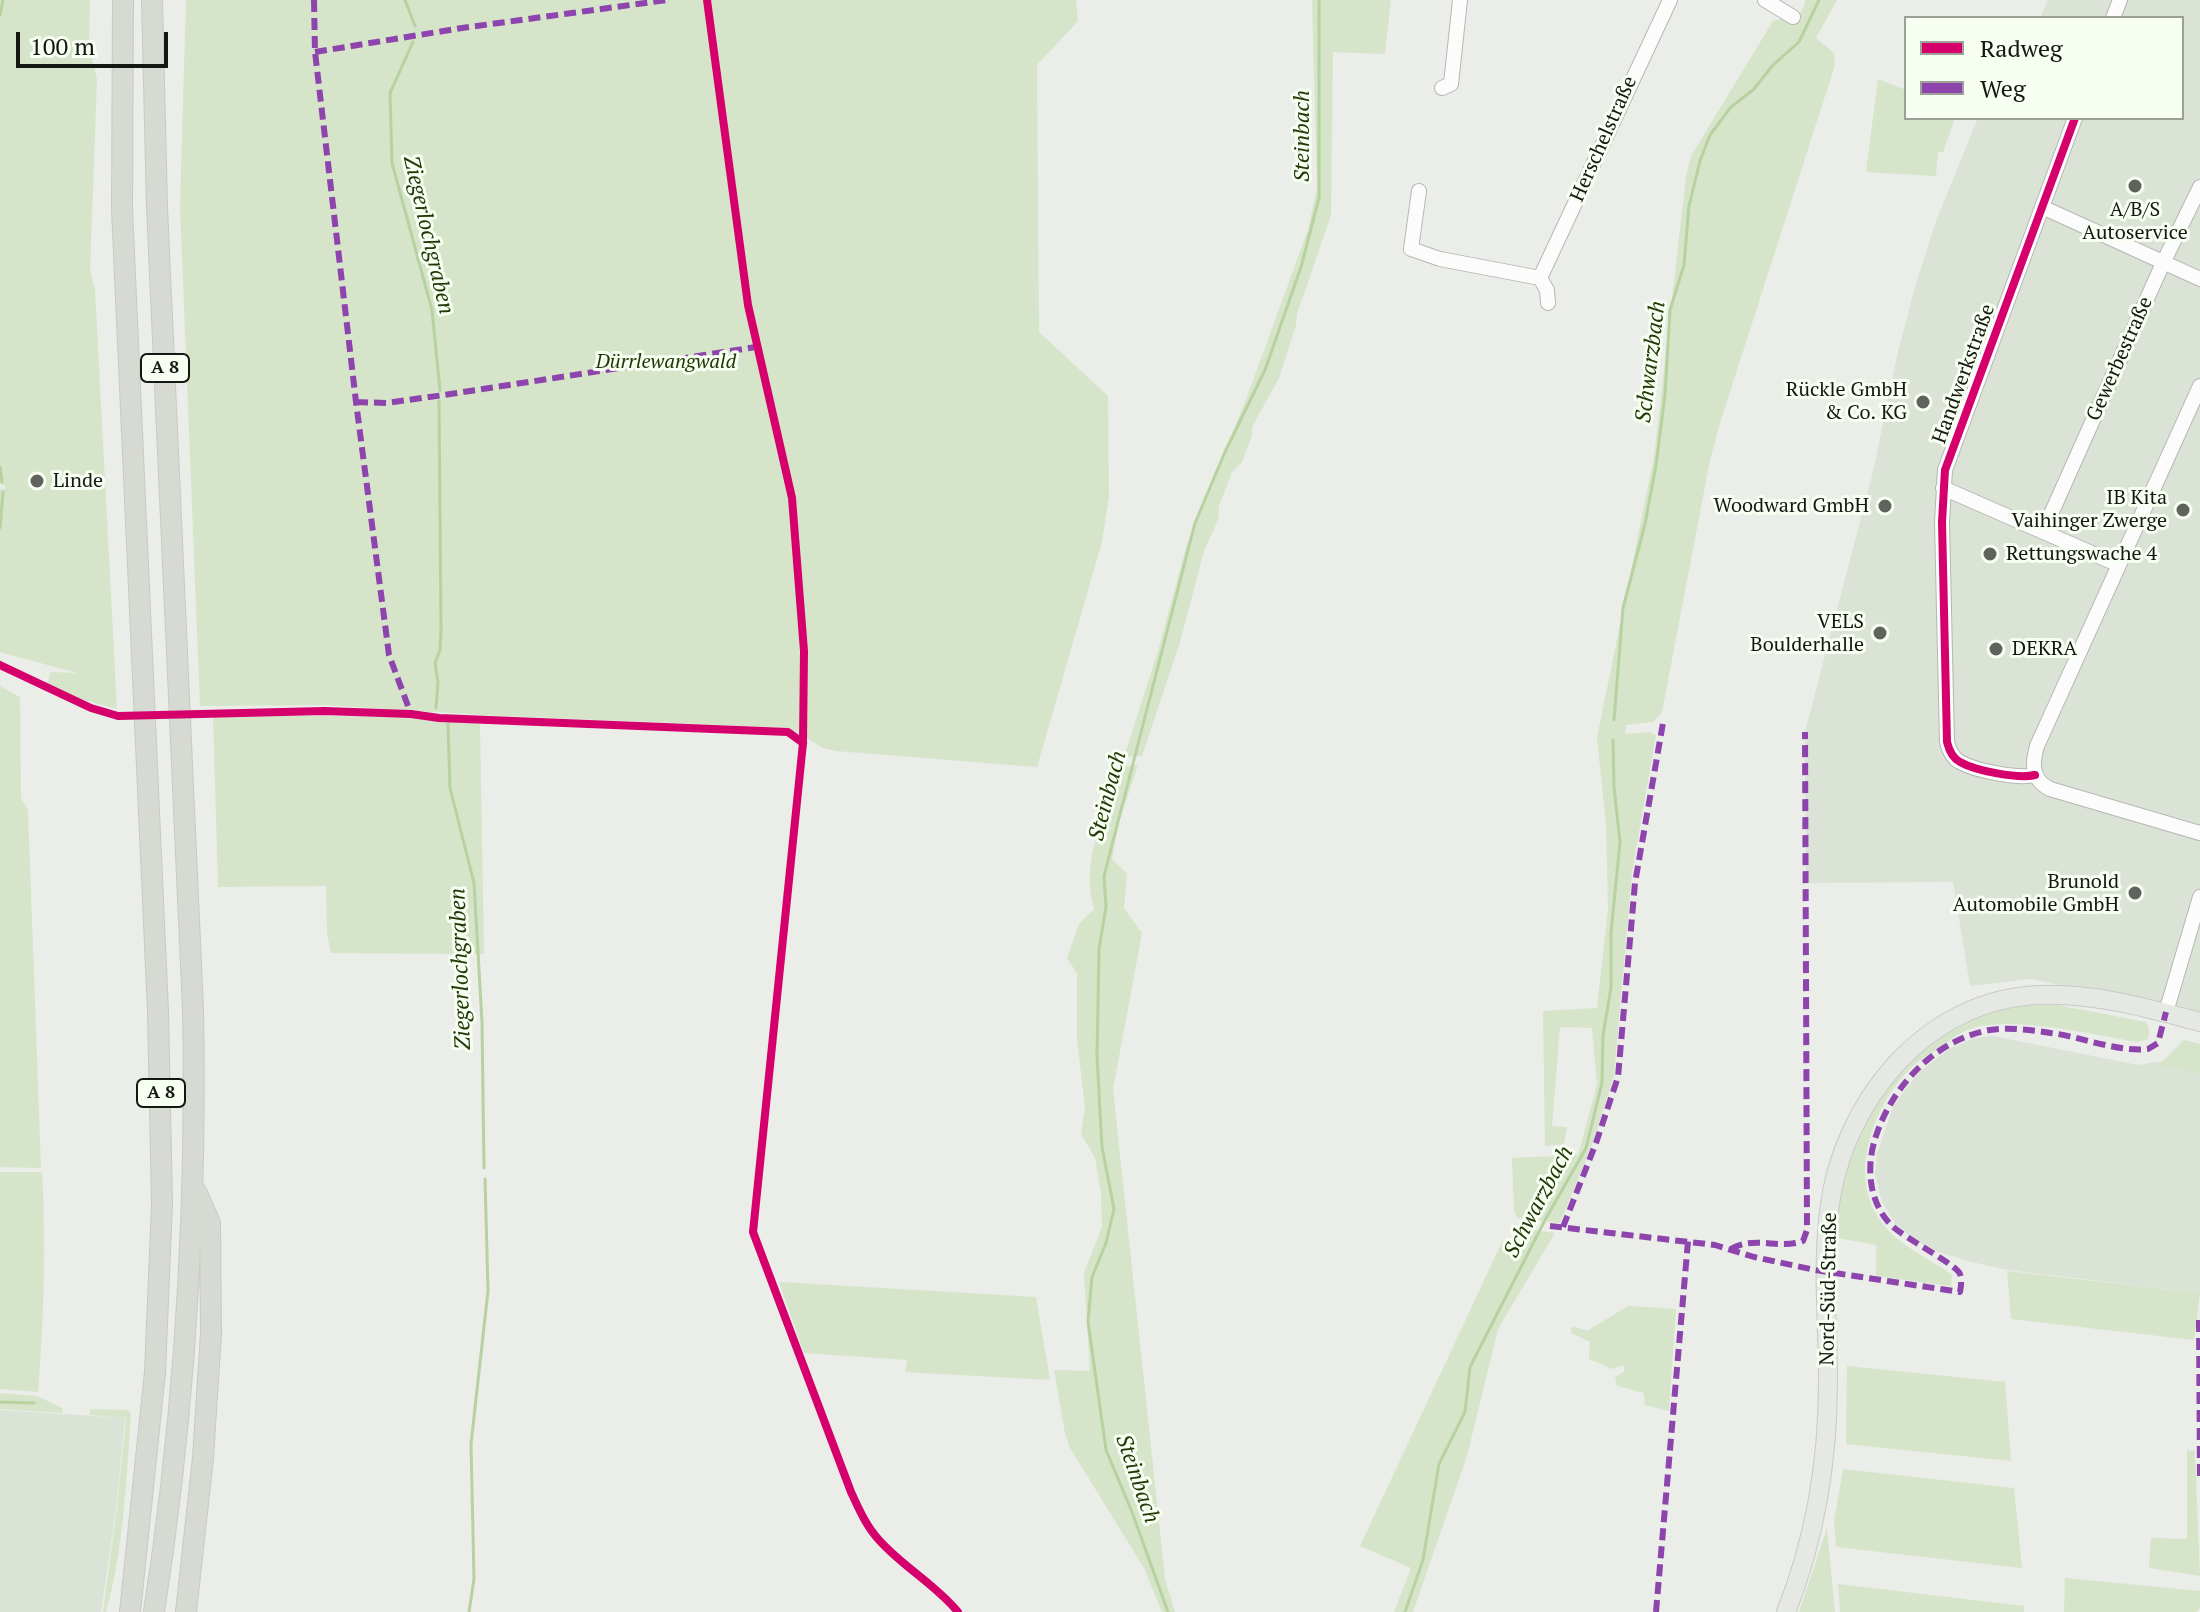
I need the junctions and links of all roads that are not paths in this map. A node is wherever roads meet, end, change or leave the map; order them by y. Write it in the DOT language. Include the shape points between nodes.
graph roads {
  1 [pos="123,0"];
  2 [pos="152,0"];
  3 [pos="1460,0"];
  4 [pos="1670,0"];
  5 [pos="1765,0"];
  6 [pos="1793,17"];
  7 [pos="1442,88"];
  8 [pos="2074,120"];
  9 [pos="2200,187"];
  10 [pos="1419,191"];
  11 [pos="2042,207"];
  12 [pos="2163,263"];
  13 [pos="1540,278"];
  14 [pos="2200,279"];
  15 [pos="1548,303"];
  16 [pos="2200,386"];
  17 [pos="1943,488"];
  18 [pos="2043,532"];
  19 [pos="2119,565"];
  20 [pos="2035,775"];
  21 [pos="2200,833"];
  22 [pos="2200,897"];
  23 [pos="2166,1012"];
  24 [pos="2200,1022"];
  25 [pos="194,1186"];
  26 [pos="130,1612"];
  27 [pos="154,1612"];
  28 [pos="186,1612"];
  29 [pos="1786,1612"];
  1 -- 26 [label="highway, A 8" via="122,209 162,1177 155,1372"];
  2 -- 25 [label="highway, A 8" via="193,1009"];
  3 -- 7 [label="street" via="1451,84"];
  4 -- 13 [label="street, Herschelstraße"];
  5 -- 6 [label="street"];
  8 -- 11 [label="street, Handwerkstraße"];
  9 -- 12 [label="street, Gewerbestraße"];
  10 -- 13 [label="street" via="1411,249"];
  11 -- 12 [label="street"];
  11 -- 17 [label="street, Handwerkstraße" via="1945,470"];
  12 -- 14 [label="street"];
  12 -- 18 [label="street, Gewerbestraße"];
  13 -- 15 [label="street"];
  16 -- 19 [label="street"];
  17 -- 18 [label="street"];
  17 -- 20 [label="street, Handwerkstraße" via="1950,752 1961,763 2018,777"];
  18 -- 19 [label="street"];
  19 -- 20 [label="street" via="2037,746"];
  20 -- 21 [label="street, Handwerkstraße" via="2045,786 2067,795"];
  22 -- 23 [label="street"];
  23 -- 24 [label="main road, Nord-Süd-Straße"];
  23 -- 29 [label="main road, Nord-Süd-Straße" via="2090,997 2020,996 1996,1002 1922,1040 1873,1091 1848,1137 1833,1186 1826,1251 1828,1414 1822,1485"];
  25 -- 27 [label="highway, A 8" via="184,1354"];
  25 -- 28 [label="highway, A 8" via="210,1223 211,1333"];
}
